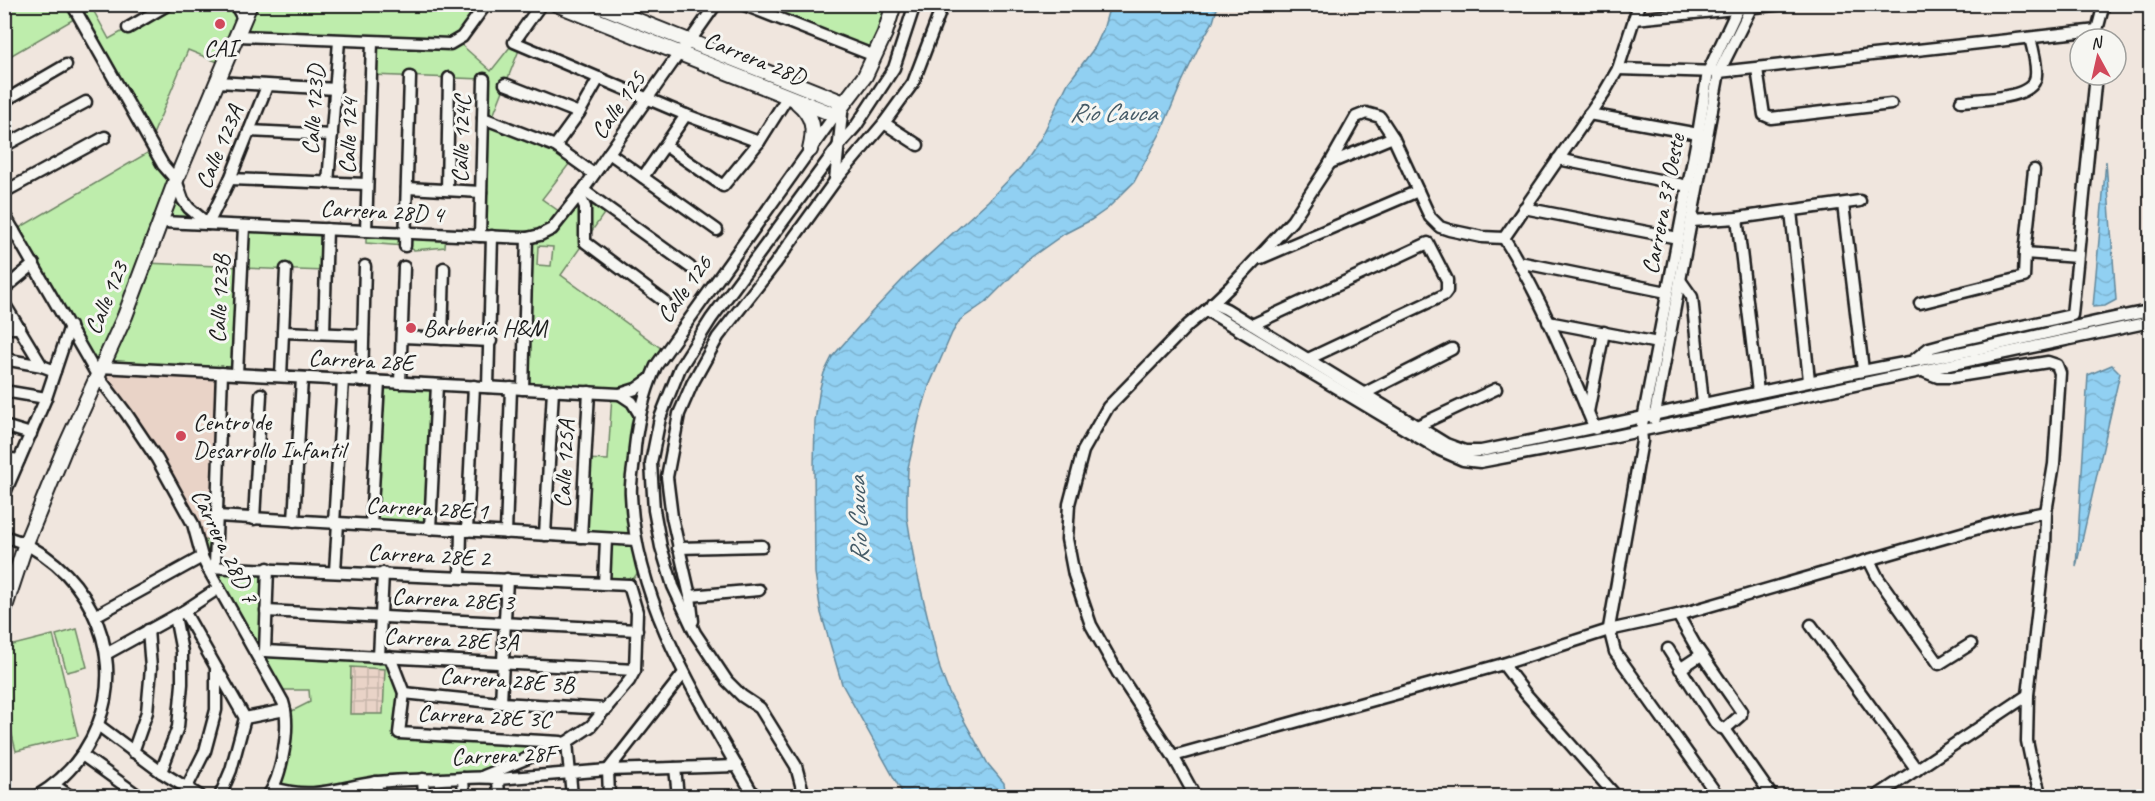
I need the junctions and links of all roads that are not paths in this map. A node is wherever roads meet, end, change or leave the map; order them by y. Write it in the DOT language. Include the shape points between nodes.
graph roads {
  1 [pos="72,4"];
  2 [pos="169,4"];
  3 [pos="235,4"];
  4 [pos="250,4"];
  5 [pos="486,4"];
  6 [pos="541,4"];
  7 [pos="556,4"];
  8 [pos="596,4"];
  9 [pos="717,4"];
  10 [pos="742,4"];
  11 [pos="894,4"];
  12 [pos="915,4"];
  13 [pos="941,4"];
  14 [pos="1639,4"];
  15 [pos="1785,4"];
  16 [pos="2104,4"];
  17 [pos="1752,6"];
  18 [pos="1739,7"];
  19 [pos="1700,9"];
  20 [pos="1634,19"];
  21 [pos="244,20"];
  22 [pos="2099,27"];
  23 [pos="128,28"];
  24 [pos="238,36"];
  25 [pos="2068,36"];
  26 [pos="2030,38"];
  27 [pos="339,41"];
  28 [pos="690,41"];
  29 [pos="372,42"];
  30 [pos="680,52"];
  31 [pos="875,56"];
  32 [pos="66,65"];
  33 [pos="1618,69"];
  34 [pos="1756,69"];
  35 [pos="1713,72"];
  36 [pos="410,76"];
  37 [pos="449,78"];
  38 [pos="599,78"];
  39 [pos="484,79"];
  40 [pos="218,82"];
  41 [pos="860,82"];
  42 [pos="506,84"];
  43 [pos="267,86"];
  44 [pos="2095,87"];
  45 [pos="336,89"];
  46 [pos="816,92"];
  47 [pos="788,96"];
  48 [pos="648,99"];
  49 [pos="4,100"];
  50 [pos="1961,101"];
  51 [pos="86,102"];
  52 [pos="843,103"];
  53 [pos="1892,104"];
  54 [pos="579,113"];
  55 [pos="1589,114"];
  56 [pos="835,115"];
  57 [pos="686,116"];
  58 [pos="483,118"];
  59 [pos="884,123"];
  60 [pos="249,131"];
  61 [pos="1698,134"];
  62 [pos="332,135"];
  63 [pos="1393,136"];
  64 [pos="105,137"];
  65 [pos="759,142"];
  66 [pos="840,144"];
  67 [pos="918,145"];
  68 [pos="4,146"];
  69 [pos="666,146"];
  70 [pos="555,147"];
  71 [pos="810,150"];
  72 [pos="609,153"];
  73 [pos="1558,159"];
  74 [pos="1330,163"];
  75 [pos="2034,170"];
  76 [pos="594,174"];
  77 [pos="643,177"];
  78 [pos="230,179"];
  79 [pos="176,180"];
  80 [pos="835,181"];
  81 [pos="328,183"];
  82 [pos="367,184"];
  83 [pos="1688,186"];
  84 [pos="407,188"];
  85 [pos="447,190"];
  86 [pos="1418,191"];
  87 [pos="4,192"];
  88 [pos="481,192"];
  89 [pos="581,192"];
  90 [pos="1860,201"];
  91 [pos="1843,204"];
  92 [pos="1524,208"];
  93 [pos="1791,211"];
  94 [pos="4,213"];
  95 [pos="1737,218"];
  96 [pos="1692,221"];
  97 [pos="162,222"];
  98 [pos="208,225"];
  99 [pos="244,226"];
  100 [pos="327,229"];
  101 [pos="552,229"];
  102 [pos="717,230"];
  103 [pos="14,231"];
  104 [pos="366,231"];
  105 [pos="405,232"];
  106 [pos="480,236"];
  107 [pos="492,236"];
  108 [pos="527,238"];
  109 [pos="1504,238"];
  110 [pos="1678,238"];
  111 [pos="4,239"];
  112 [pos="405,246"];
  113 [pos="2025,253"];
  114 [pos="2077,257"];
  115 [pos="1256,260"];
  116 [pos="1519,262"];
  117 [pos="34,264"];
  118 [pos="365,266"];
  119 [pos="404,267"];
  120 [pos="690,267"];
  121 [pos="444,268"];
  122 [pos="286,269"];
  123 [pos="1680,280"];
  124 [pos="4,289"];
  125 [pos="1667,292"];
  126 [pos="665,302"];
  127 [pos="4,303"];
  128 [pos="1920,303"];
  129 [pos="1209,307"];
  130 [pos="2151,311"];
  131 [pos="1548,322"];
  132 [pos="2151,322"];
  133 [pos="1252,325"];
  134 [pos="70,326"];
  135 [pos="4,328"];
  136 [pos="20,328"];
  137 [pos="283,332"];
  138 [pos="1604,332"];
  139 [pos="324,333"];
  140 [pos="363,335"];
  141 [pos="403,337"];
  142 [pos="442,339"];
  143 [pos="491,341"];
  144 [pos="1658,343"];
  145 [pos="1452,349"];
  146 [pos="4,359"];
  147 [pos="1308,359"];
  148 [pos="1914,360"];
  149 [pos="42,366"];
  150 [pos="1863,370"];
  151 [pos="55,371"];
  152 [pos="98,371"];
  153 [pos="1924,372"];
  154 [pos="222,373"];
  155 [pos="237,374"];
  156 [pos="281,376"];
  157 [pos="302,378"];
  158 [pos="651,379"];
  159 [pos="343,380"];
  160 [pos="1809,380"];
  161 [pos="362,381"];
  162 [pos="379,382"];
  163 [pos="400,383"];
  164 [pos="437,385"];
  165 [pos="474,386"];
  166 [pos="488,387"];
  167 [pos="517,388"];
  168 [pos="1496,389"];
  169 [pos="553,390"];
  170 [pos="4,392"];
  171 [pos="589,392"];
  172 [pos="1758,392"];
  173 [pos="1365,393"];
  174 [pos="261,394"];
  175 [pos="620,394"];
  176 [pos="46,398"];
  177 [pos="1703,403"];
  178 [pos="1588,412"];
  179 [pos="639,415"];
  180 [pos="1649,417"];
  181 [pos="4,426"];
  182 [pos="1417,426"];
  183 [pos="1595,429"];
  184 [pos="1645,433"];
  185 [pos="31,434"];
  186 [pos="4,458"];
  187 [pos="20,460"];
  188 [pos="5,494"];
  189 [pos="2046,512"];
  190 [pos="217,516"];
  191 [pos="254,519"];
  192 [pos="294,521"];
  193 [pos="336,523"];
  194 [pos="371,525"];
  195 [pos="430,529"];
  196 [pos="464,531"];
  197 [pos="507,533"];
  198 [pos="545,535"];
  199 [pos="4,536"];
  200 [pos="581,537"];
  201 [pos="606,539"];
  202 [pos="636,540"];
  203 [pos="26,543"];
  204 [pos="762,546"];
  205 [pos="678,549"];
  206 [pos="1869,560"];
  207 [pos="208,563"];
  208 [pos="268,568"];
  209 [pos="641,568"];
  210 [pos="335,571"];
  211 [pos="383,573"];
  212 [pos="460,577"];
  213 [pos="507,579"];
  214 [pos="604,584"];
  215 [pos="629,585"];
  216 [pos="219,588"];
  217 [pos="759,590"];
  218 [pos="690,596"];
  219 [pos="4,610"];
  220 [pos="266,610"];
  221 [pos="179,613"];
  222 [pos="1678,615"];
  223 [pos="95,616"];
  224 [pos="381,616"];
  225 [pos="505,623"];
  226 [pos="1811,625"];
  227 [pos="147,630"];
  228 [pos="637,630"];
  229 [pos="1609,630"];
  230 [pos="695,633"];
  231 [pos="1971,645"];
  232 [pos="1668,649"];
  233 [pos="106,654"];
  234 [pos="261,654"];
  235 [pos="1701,655"];
  236 [pos="385,657"];
  237 [pos="503,663"];
  238 [pos="1503,664"];
  239 [pos="1680,669"];
  240 [pos="216,670"];
  241 [pos="635,670"];
  242 [pos="684,673"];
  243 [pos="404,693"];
  244 [pos="2028,695"];
  245 [pos="501,703"];
  246 [pos="607,709"];
  247 [pos="285,710"];
  248 [pos="245,717"];
  249 [pos="98,725"];
  250 [pos="1725,729"];
  251 [pos="567,742"];
  252 [pos="133,752"];
  253 [pos="82,755"];
  254 [pos="1173,756"];
  255 [pos="737,766"];
  256 [pos="675,768"];
  257 [pos="608,770"];
  258 [pos="1917,770"];
  259 [pos="161,772"];
  260 [pos="571,773"];
  261 [pos="484,776"];
  262 [pos="463,778"];
  263 [pos="423,779"];
  264 [pos="498,779"];
  265 [pos="376,782"];
  266 [pos="54,785"];
  267 [pos="187,787"];
  268 [pos="271,792"];
  269 [pos="37,796"];
  270 [pos="70,796"];
  271 [pos="139,796"];
  272 [pos="200,796"];
  273 [pos="220,796"];
  274 [pos="378,796"];
  275 [pos="424,796"];
  276 [pos="464,796"];
  277 [pos="499,796"];
  278 [pos="572,796"];
  279 [pos="609,796"];
  280 [pos="678,796"];
  281 [pos="754,796"];
  282 [pos="804,796"];
  283 [pos="1195,796"];
  284 [pos="1616,796"];
  285 [pos="1718,796"];
  286 [pos="1772,796"];
  287 [pos="1877,796"];
  288 [pos="2041,796"];
  1 -- 79 [label="street" via="163,165"];
  2 -- 23 [label="street"];
  3 -- 21 [label="street"];
  4 -- 21 [label="street, Calle 123"];
  5 -- 29 [label="street" via="462,37 450,44"];
  6 -- 38 [label="street" via="514,42"];
  7 -- 30 [label="street, Carrera 28D"];
  8 -- 28 [label="street, Carrera 28D"];
  9 -- 28 [label="street, Calle 125"];
  10 -- 31 [label="street"];
  11 -- 31 [label="street, Calle 126"];
  12 -- 66 [label="street" via="894,68"];
  13 -- 59 [label="street" via="913,83"];
  14 -- 20 [label="street"];
  15 -- 17 [label="street"];
  16 -- 22 [label="street"];
  17 -- 18 [label="street"];
  17 -- 35 [label="street, Carrera 37 Oeste"];
  18 -- 19 [label="street"];
  18 -- 35 [label="street, Carrera 37 Oeste"];
  19 -- 20 [label="street"];
  20 -- 33 [label="street"];
  21 -- 24 [label="street, Calle 123"];
  24 -- 27 [label="street"];
  24 -- 40 [label="street, Calle 123"];
  25 -- 26 [label="street"];
  26 -- 34 [label="street"];
  26 -- 50 [label="street" via="2037,77 2031,87 2016,95"];
  27 -- 29 [label="street"];
  27 -- 45 [label="street, Calle 123D"];
  28 -- 30 [label="street, Calle 125"];
  28 -- 46 [label="street, Carrera 28D"];
  29 -- 82 [label="street, Calle 124"];
  30 -- 47 [label="street, Carrera 28D"];
  30 -- 48 [label="street, Calle 125"];
  31 -- 41 [label="street, Calle 126"];
  32 -- 49 [label="street"];
  33 -- 35 [label="street"];
  33 -- 55 [label="street"];
  34 -- 35 [label="street"];
  34 -- 53 [label="street" via="1764,115 1771,118"];
  35 -- 61 [label="street, Carrera 37 Oeste"];
  35 -- 96 [label="street, Carrera 37 Oeste"];
  36 -- 84 [label="street"];
  37 -- 85 [label="street"];
  38 -- 48 [label="street"];
  38 -- 54 [label="street"];
  39 -- 58 [label="street, Calle 124C"];
  40 -- 43 [label="street"];
  40 -- 79 [label="street, Calle 123"];
  41 -- 46 [label="street"];
  41 -- 52 [label="street, Calle 126"];
  42 -- 54 [label="street"];
  43 -- 45 [label="street"];
  43 -- 60 [label="street, Calle 123A"];
  44 -- 114 [label="street"];
  45 -- 62 [label="street, Calle 123D"];
  46 -- 52 [label="street, Carrera 28D"];
  47 -- 56 [label="street, Carrera 28D"];
  47 -- 65 [label="street"];
  47 -- 71 [label="street" via="806,109 813,123"];
  48 -- 57 [label="street"];
  48 -- 72 [label="street, Calle 125"];
  51 -- 68 [label="street"];
  52 -- 56 [label="street, Calle 126"];
  52 -- 66 [label="street"];
  54 -- 70 [label="street"];
  55 -- 61 [label="street"];
  55 -- 73 [label="street"];
  56 -- 71 [label="street, Calle 126"];
  57 -- 65 [label="street"];
  57 -- 69 [label="street"];
  58 -- 70 [label="street"];
  58 -- 88 [label="street, Calle 124C"];
  59 -- 67 [label="street"];
  59 -- 80 [label="street"];
  60 -- 62 [label="street"];
  60 -- 78 [label="street, Calle 123A"];
  61 -- 83 [label="street, Carrera 37 Oeste"];
  62 -- 81 [label="street, Calle 123D"];
  63 -- 74 [label="street"];
  63 -- 74 [label="street" via="1380,117 1361,114"];
  63 -- 86 [label="street"];
  64 -- 87 [label="street"];
  65 -- 69 [label="street" via="723,186"];
  66 -- 80 [label="street"];
  66 -- 230 [label="street" via="711,319 680,368 660,418 651,463 654,510 673,586"];
  69 -- 77 [label="street"];
  70 -- 76 [label="street"];
  71 -- 158 [label="street, Calle 126" via="666,352"];
  72 -- 76 [label="street, Calle 125"];
  72 -- 77 [label="street"];
  73 -- 83 [label="street"];
  73 -- 92 [label="street"];
  74 -- 115 [label="street" via="1292,221"];
  75 -- 113 [label="street"];
  76 -- 89 [label="street, Calle 125"];
  77 -- 102 [label="street"];
  78 -- 81 [label="street"];
  78 -- 98 [label="street, Calle 123A"];
  79 -- 97 [label="street, Calle 123"];
  79 -- 98 [label="street" via="183,200"];
  80 -- 205 [label="street" via="718,337 679,414 667,477"];
  81 -- 82 [label="street"];
  82 -- 104 [label="street, Calle 124"];
  83 -- 110 [label="street, Carrera 37 Oeste"];
  84 -- 85 [label="street"];
  84 -- 105 [label="street"];
  85 -- 88 [label="street"];
  86 -- 109 [label="street" via="1430,217 1440,227"];
  86 -- 115 [label="street"];
  88 -- 106 [label="street, Calle 124C"];
  89 -- 101 [label="street, Calle 125"];
  89 -- 120 [label="street"];
  89 -- 126 [label="street" via="585,242"];
  90 -- 91 [label="street"];
  91 -- 93 [label="street"];
  91 -- 150 [label="street"];
  92 -- 109 [label="street"];
  92 -- 110 [label="street"];
  93 -- 95 [label="street"];
  93 -- 160 [label="street"];
  94 -- 103 [label="street, Carrera 28D 7"];
  95 -- 96 [label="street"];
  95 -- 172 [label="street"];
  96 -- 123 [label="street, Carrera 37 Oeste"];
  97 -- 98 [label="street, Carrera 28D 4"];
  97 -- 152 [label="street, Calle 123" via="125,316"];
  98 -- 99 [label="street, Carrera 28D 4"];
  99 -- 100 [label="street, Carrera 28D 4"];
  99 -- 155 [label="street, Calle 123B"];
  100 -- 104 [label="street, Carrera 28D 4"];
  100 -- 139 [label="street"];
  101 -- 108 [label="street, Carrera 28D 4"];
  103 -- 111 [label="street"];
  103 -- 117 [label="street, Carrera 28D 7"];
  104 -- 105 [label="street, Carrera 28D 4"];
  105 -- 106 [label="street, Carrera 28D 4"];
  105 -- 112 [label="street"];
  106 -- 107 [label="street, Carrera 28D 4"];
  107 -- 108 [label="street, Carrera 28D 4"];
  107 -- 143 [label="street"];
  108 -- 167 [label="street"];
  109 -- 116 [label="street"];
  110 -- 125 [label="street, Carrera 37 Oeste"];
  113 -- 114 [label="street"];
  113 -- 128 [label="street" via="2024,277"];
  114 -- 148 [label="street" via="2072,315 1929,348"];
  115 -- 129 [label="street"];
  116 -- 125 [label="street"];
  116 -- 131 [label="street"];
  117 -- 124 [label="street"];
  117 -- 134 [label="street, Carrera 28D 7"];
  118 -- 140 [label="street"];
  119 -- 141 [label="street"];
  121 -- 142 [label="street"];
  122 -- 137 [label="street"];
  123 -- 177 [label="street" via="1692,297"];
  123 -- 180 [label="street, Carrera 37 Oeste"];
  125 -- 144 [label="street, Carrera 37 Oeste"];
  127 -- 136 [label="street"];
  129 -- 133 [label="street" via="1226,309"];
  129 -- 184 [label="street" via="1440,450 1463,460 1503,459"];
  129 -- 254 [label="street" via="1108,407 1083,451 1069,504 1067,539 1074,576 1091,625"];
  130 -- 148 [label="street"];
  131 -- 138 [label="street"];
  131 -- 178 [label="street"];
  132 -- 153 [label="street"];
  133 -- 147 [label="street"];
  133 -- 147 [label="street" via="1428,243 1447,280 1444,295"];
  134 -- 151 [label="street"];
  134 -- 152 [label="street, Carrera 28D 7"];
  135 -- 136 [label="street"];
  136 -- 149 [label="street"];
  137 -- 139 [label="street"];
  137 -- 156 [label="street"];
  138 -- 144 [label="street"];
  138 -- 178 [label="street"];
  139 -- 140 [label="street"];
  140 -- 161 [label="street"];
  141 -- 142 [label="street"];
  141 -- 163 [label="street"];
  142 -- 143 [label="street"];
  143 -- 166 [label="street"];
  144 -- 180 [label="street, Carrera 37 Oeste"];
  145 -- 173 [label="street"];
  146 -- 149 [label="street"];
  147 -- 173 [label="street"];
  148 -- 150 [label="street"];
  149 -- 151 [label="street"];
  150 -- 160 [label="street"];
  151 -- 176 [label="street"];
  152 -- 154 [label="street, Carrera 28E"];
  152 -- 203 [label="street, Calle 123"];
  152 -- 207 [label="street, Carrera 28D 7" via="157,459 193,524"];
  153 -- 184 [label="street"];
  153 -- 189 [label="street" via="1952,377 2038,363 2057,365 2061,385"];
  154 -- 155 [label="street, Carrera 28E"];
  154 -- 190 [label="street"];
  155 -- 156 [label="street, Carrera 28E"];
  156 -- 157 [label="street, Carrera 28E"];
  157 -- 159 [label="street, Carrera 28E"];
  157 -- 192 [label="street"];
  158 -- 175 [label="street, Carrera 28E"];
  158 -- 179 [label="street, Calle 126"];
  159 -- 161 [label="street, Carrera 28E"];
  159 -- 193 [label="street"];
  160 -- 172 [label="street"];
  161 -- 162 [label="street, Carrera 28E"];
  162 -- 163 [label="street, Carrera 28E"];
  162 -- 194 [label="street"];
  163 -- 164 [label="street, Carrera 28E"];
  164 -- 165 [label="street, Carrera 28E"];
  164 -- 195 [label="street"];
  165 -- 166 [label="street, Carrera 28E"];
  165 -- 196 [label="street"];
  166 -- 167 [label="street, Carrera 28E"];
  167 -- 169 [label="street, Carrera 28E"];
  167 -- 197 [label="street"];
  168 -- 182 [label="street"];
  169 -- 171 [label="street, Carrera 28E"];
  169 -- 198 [label="street"];
  170 -- 176 [label="street"];
  171 -- 175 [label="street, Carrera 28E"];
  171 -- 200 [label="street, Calle 125A"];
  172 -- 177 [label="street"];
  173 -- 182 [label="street"];
  174 -- 191 [label="street"];
  175 -- 179 [label="street" via="632,402"];
  176 -- 185 [label="street"];
  177 -- 180 [label="street"];
  178 -- 183 [label="street"];
  179 -- 202 [label="street, Calle 126" via="631,494"];
  180 -- 183 [label="street"];
  180 -- 184 [label="street"];
  181 -- 185 [label="street"];
  182 -- 183 [label="street" via="1446,444 1481,451"];
  184 -- 229 [label="street"];
  185 -- 187 [label="street"];
  186 -- 187 [label="street"];
  187 -- 188 [label="street"];
  189 -- 206 [label="street"];
  189 -- 244 [label="street"];
  190 -- 191 [label="street, Carrera 28E 1"];
  190 -- 207 [label="street"];
  191 -- 192 [label="street, Carrera 28E 1"];
  192 -- 193 [label="street, Carrera 28E 1"];
  193 -- 194 [label="street, Carrera 28E 1"];
  193 -- 210 [label="street"];
  194 -- 195 [label="street, Carrera 28E 1"];
  195 -- 196 [label="street, Carrera 28E 1"];
  196 -- 197 [label="street, Carrera 28E 1"];
  196 -- 212 [label="street"];
  197 -- 198 [label="street, Carrera 28E 1"];
  198 -- 200 [label="street, Carrera 28E 1"];
  199 -- 203 [label="street"];
  200 -- 201 [label="street, Carrera 28E 1"];
  201 -- 202 [label="street, Carrera 28E 1"];
  201 -- 214 [label="street"];
  202 -- 209 [label="street, Calle 126"];
  203 -- 219 [label="street, Calle 123"];
  203 -- 223 [label="street" via="60,566"];
  204 -- 205 [label="street"];
  205 -- 218 [label="street"];
  206 -- 222 [label="street"];
  206 -- 231 [label="street" via="1938,664"];
  207 -- 208 [label="street, Carrera 28E 2"];
  207 -- 216 [label="street, Carrera 28D 7"];
  207 -- 223 [label="street"];
  208 -- 210 [label="street, Carrera 28E 2"];
  208 -- 220 [label="street"];
  209 -- 215 [label="street"];
  209 -- 242 [label="street, Calle 126"];
  210 -- 211 [label="street, Carrera 28E 2"];
  211 -- 212 [label="street, Carrera 28E 2"];
  211 -- 224 [label="street"];
  212 -- 213 [label="street, Carrera 28E 2"];
  213 -- 214 [label="street, Carrera 28E 2"];
  213 -- 225 [label="street"];
  214 -- 215 [label="street, Carrera 28E 2"];
  215 -- 228 [label="street" via="637,612"];
  216 -- 221 [label="street"];
  216 -- 234 [label="street, Carrera 28D 7"];
  217 -- 218 [label="street"];
  218 -- 230 [label="street"];
  220 -- 224 [label="street, Carrera 28E 3"];
  220 -- 234 [label="street"];
  221 -- 227 [label="street"];
  221 -- 240 [label="street"];
  221 -- 259 [label="street" via="182,652 178,727"];
  222 -- 229 [label="street"];
  222 -- 235 [label="street"];
  223 -- 233 [label="street"];
  224 -- 225 [label="street, Carrera 28E 3"];
  224 -- 236 [label="street"];
  225 -- 228 [label="street, Carrera 28E 3"];
  225 -- 237 [label="street"];
  226 -- 258 [label="street"];
  227 -- 233 [label="street"];
  227 -- 252 [label="street" via="147,712"];
  228 -- 241 [label="street"];
  229 -- 238 [label="street"];
  229 -- 285 [label="street" via="1615,652"];
  230 -- 282 [label="street" via="727,681 760,708 796,766"];
  232 -- 239 [label="street"];
  233 -- 249 [label="street" via="106,689"];
  234 -- 236 [label="street, Carrera 28E 3A"];
  234 -- 247 [label="street, Carrera 28D 7"];
  235 -- 239 [label="street"];
  235 -- 250 [label="street" via="1741,711"];
  236 -- 237 [label="street, Carrera 28E 3A"];
  236 -- 243 [label="street"];
  237 -- 241 [label="street, Carrera 28E 3A"];
  237 -- 245 [label="street"];
  238 -- 254 [label="street"];
  238 -- 284 [label="street"];
  239 -- 250 [label="street" via="1716,724"];
  240 -- 248 [label="street"];
  240 -- 267 [label="street" via="216,710 205,751"];
  241 -- 246 [label="street"];
  242 -- 255 [label="street, Calle 126"];
  242 -- 257 [label="street"];
  243 -- 245 [label="street, Carrera 28E 3B"];
  243 -- 251 [label="street, Carrera 28E 3C" via="399,733"];
  244 -- 258 [label="street"];
  244 -- 288 [label="street" via="2027,741"];
  245 -- 246 [label="street, Carrera 28E 3B"];
  246 -- 251 [label="street"];
  247 -- 248 [label="street"];
  247 -- 268 [label="street, Carrera 28D 7" via="283,751"];
  248 -- 273 [label="street"];
  249 -- 252 [label="street"];
  249 -- 253 [label="street"];
  250 -- 286 [label="street"];
  251 -- 260 [label="street"];
  251 -- 261 [label="street"];
  252 -- 259 [label="street"];
  253 -- 266 [label="street"];
  253 -- 271 [label="street"];
  254 -- 283 [label="street"];
  255 -- 256 [label="street, Carrera 28F"];
  255 -- 281 [label="street, Calle 126"];
  256 -- 257 [label="street, Carrera 28F"];
  256 -- 280 [label="street"];
  257 -- 260 [label="street, Carrera 28F"];
  257 -- 279 [label="street"];
  258 -- 287 [label="street"];
  259 -- 267 [label="street"];
  260 -- 264 [label="street, Carrera 28F"];
  260 -- 278 [label="street"];
  261 -- 262 [label="street, Carrera 28F"];
  261 -- 264 [label="street, Carrera 28F"];
  262 -- 263 [label="street, Carrera 28F"];
  262 -- 276 [label="street"];
  263 -- 265 [label="street, Carrera 28F"];
  263 -- 275 [label="street"];
  264 -- 277 [label="street"];
  265 -- 268 [label="street, Carrera 28F" via="308,795"];
  265 -- 274 [label="street"];
  266 -- 269 [label="street"];
  266 -- 270 [label="street"];
  267 -- 272 [label="street"];
}
